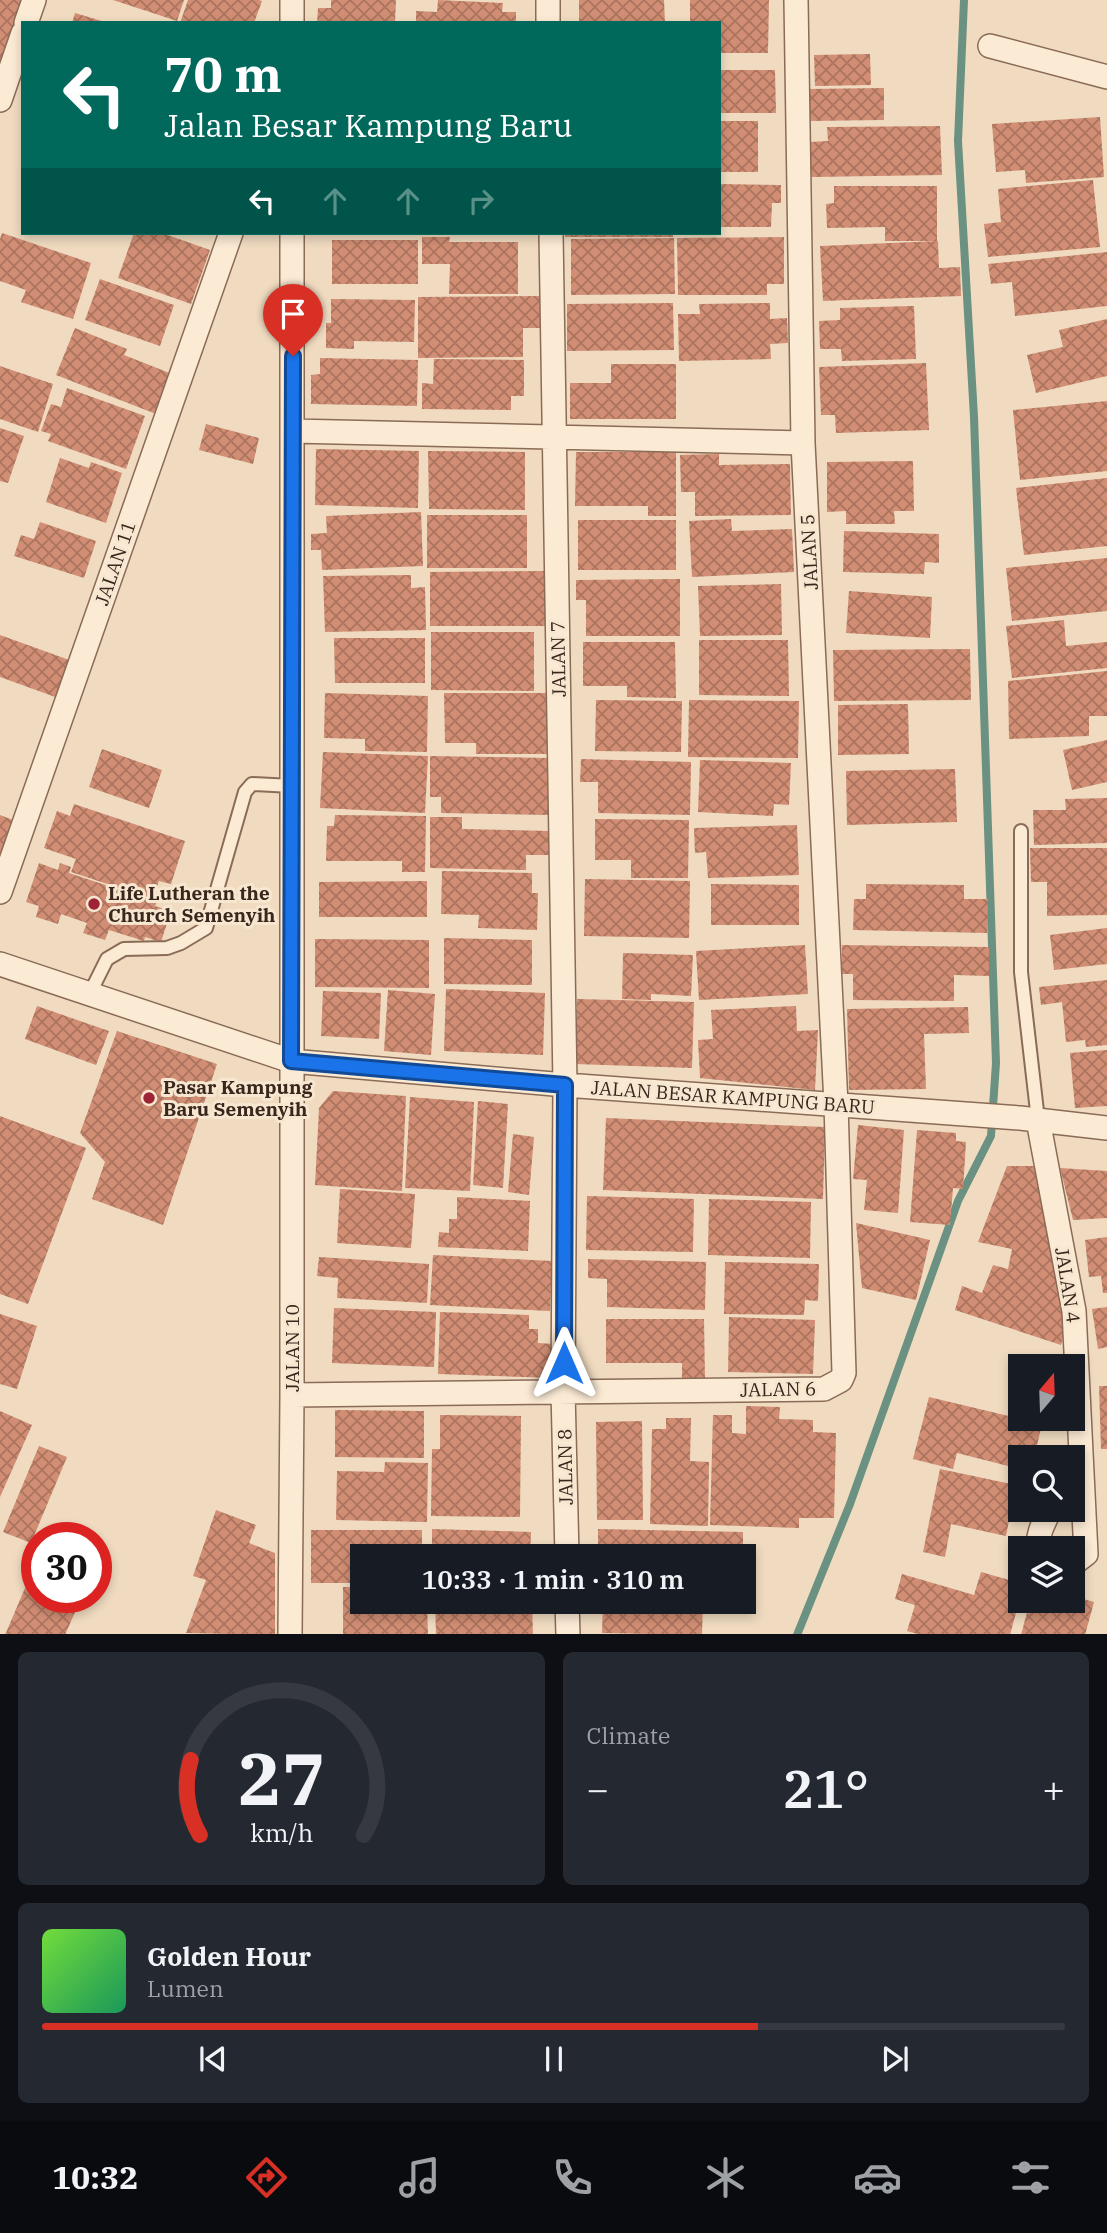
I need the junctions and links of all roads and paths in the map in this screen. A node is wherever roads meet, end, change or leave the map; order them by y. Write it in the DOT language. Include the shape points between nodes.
graph roads {
  1 [pos="34,0"];
  2 [pos="292,0"];
  3 [pos="548,0"];
  4 [pos="796,0"];
  5 [pos="27,21"];
  6 [pos="292,21"];
  7 [pos="548,21"];
  8 [pos="21,39"];
  9 [pos="990,46"];
  10 [pos="1107,77"];
  11 [pos="0,99"];
  12 [pos="230,235"];
  13 [pos="292,235"];
  14 [pos="551,235"];
  15 [pos="293,431"];
  16 [pos="554,437"];
  17 [pos="803,443"];
  18 [pos="292,786"];
  19 [pos="1021,831"];
  20 [pos="0,892"];
  21 [pos="0,964"];
  22 [pos="89,995"];
  23 [pos="291,1061"];
  24 [pos="565,1085"];
  25 [pos="836,1104"];
  26 [pos="1029,1119"];
  27 [pos="1107,1128"];
  28 [pos="563,1391"];
  29 [pos="292,1395"];
  30 [pos="1077,1445"];
  31 [pos="566,1544"];
  32 [pos="567,1614"];
  33 [pos="290,1634"];
  34 [pos="568,1634"];
  1 -- 5 [label="street"];
  2 -- 6 [label="street"];
  3 -- 7 [label="street"];
  4 -- 17 [label="street, JALAN 5"];
  8 -- 11 [label="street"];
  9 -- 10 [label="street"];
  12 -- 20 [label="street, JALAN 11"];
  13 -- 15 [label="street, JALAN 10"];
  14 -- 16 [label="street, JALAN 7"];
  15 -- 16 [label="street"];
  15 -- 18 [label="street, JALAN 10"];
  16 -- 17 [label="street"];
  16 -- 24 [label="street, JALAN 7"];
  17 -- 25 [label="street, JALAN 5"];
  18 -- 22 [label="lane" via="252,784 245,792 206,928 167,948 124,949 107,959"];
  18 -- 23 [label="street, JALAN 10"];
  19 -- 26 [label="lane" via="1021,972"];
  21 -- 22 [label="street, JALAN BESAR KAMPUNG BARU"];
  22 -- 23 [label="street, JALAN BESAR KAMPUNG BARU"];
  23 -- 24 [label="street, JALAN BESAR KAMPUNG BARU"];
  23 -- 29 [label="street, JALAN 10"];
  24 -- 25 [label="street, JALAN BESAR KAMPUNG BARU"];
  24 -- 28 [label="street, JALAN 8"];
  25 -- 26 [label="street, JALAN BESAR KAMPUNG BARU"];
  25 -- 28 [label="street, JALAN 6" via="845,1361 841,1380 824,1389"];
  26 -- 27 [label="street, JALAN BESAR KAMPUNG BARU"];
  26 -- 30 [label="street, JALAN 4" via="1074,1311"];
  28 -- 29 [label="street"];
  28 -- 31 [label="street, JALAN 8"];
  29 -- 33 [label="street, JALAN 10"];
  32 -- 34 [label="street"];
}
